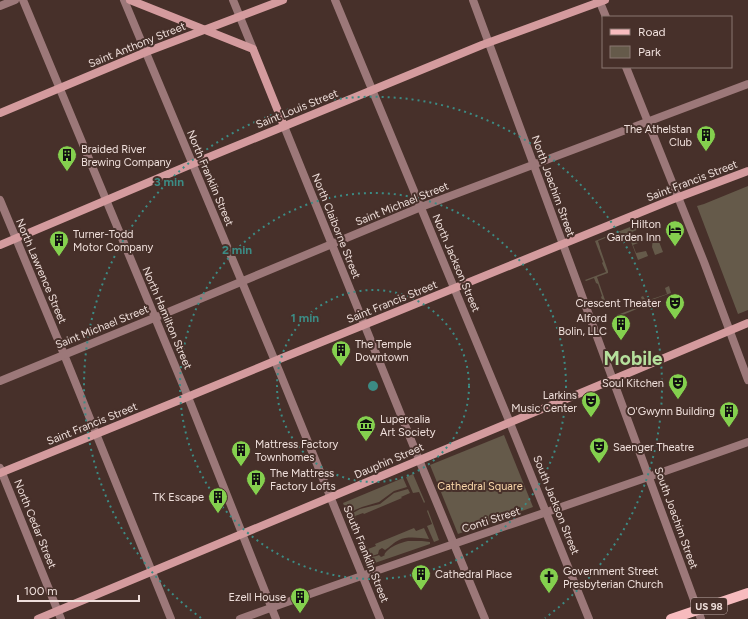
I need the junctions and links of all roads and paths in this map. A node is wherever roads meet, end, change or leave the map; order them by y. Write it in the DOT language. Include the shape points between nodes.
graph roads {
  1 [pos="15,0"];
  2 [pos="23,0"];
  3 [pos="124,0"];
  4 [pos="130,0"];
  5 [pos="233,0"];
  6 [pos="283,0"];
  7 [pos="335,0"];
  8 [pos="473,0"];
  9 [pos="601,1"];
  10 [pos="0,6"];
  11 [pos="239,16"];
  12 [pos="606,16"];
  13 [pos="204,30"];
  14 [pos="488,43"];
  15 [pos="253,49"];
  16 [pos="146,52"];
  17 [pos="626,68"];
  18 [pos="748,84"];
  19 [pos="59,89"];
  20 [pos="372,90"];
  21 [pos="0,113"];
  22 [pos="647,121"];
  23 [pos="284,126"];
  24 [pos="192,164"];
  25 [pos="534,165"];
  26 [pos="748,171"];
  27 [pos="678,198"];
  28 [pos="0,200"];
  29 [pos="106,200"];
  30 [pos="421,207"];
  31 [pos="16,238"];
  32 [pos="332,244"];
  33 [pos="563,244"];
  34 [pos="0,245"];
  35 [pos="241,282"];
  36 [pos="454,288"];
  37 [pos="154,318"];
  38 [pos="748,323"];
  39 [pos="365,325"];
  40 [pos="730,331"];
  41 [pos="64,355"];
  42 [pos="275,360"];
  43 [pos="613,380"];
  44 [pos="748,380"];
  45 [pos="0,381"];
  46 [pos="188,397"];
  47 [pos="510,423"];
  48 [pos="96,435"];
  49 [pos="748,442"];
  50 [pos="419,460"];
  51 [pos="1,471"];
  52 [pos="649,477"];
  53 [pos="331,498"];
  54 [pos="547,513"];
  55 [pos="243,534"];
  56 [pos="454,544"];
  57 [pos="153,572"];
  58 [pos="362,576"];
  59 [pos="748,593"];
  60 [pos="272,608"];
  61 [pos="58,611"];
  62 [pos="699,614"];
  63 [pos="38,619"];
  64 [pos="61,619"];
  65 [pos="172,619"];
  66 [pos="240,619"];
  67 [pos="276,619"];
  68 [pos="380,619"];
  69 [pos="485,619"];
  70 [pos="589,619"];
  71 [pos="671,619"];
  1 -- 10 [label="street"];
  2 -- 19 [label="street, North Hamilton Street"];
  3 -- 16 [label="street, North Franklin Street"];
  4 -- 13 [label="street"];
  5 -- 11 [label="street, North Claiborne Street"];
  6 -- 11 [label="street, Saint Anthony Street"];
  7 -- 20 [label="street, North Jackson Street"];
  8 -- 14 [label="street, North Joachim Street"];
  9 -- 12 [label="street"];
  9 -- 14 [label="street, Saint Louis Street"];
  11 -- 13 [label="street, Saint Anthony Street"];
  11 -- 15 [label="street, North Claiborne Street"];
  13 -- 15 [label="street"];
  13 -- 16 [label="street, Saint Anthony Street"];
  14 -- 20 [label="street, Saint Louis Street"];
  14 -- 25 [label="street, North Joachim Street"];
  15 -- 23 [label="street, North Claiborne Street"];
  16 -- 19 [label="street, Saint Anthony Street"];
  16 -- 24 [label="street, North Franklin Street"];
  17 -- 22 [label="street"];
  18 -- 22 [label="street, Saint Michael Street"];
  19 -- 21 [label="street, Saint Anthony Street"];
  19 -- 29 [label="street, North Hamilton Street"];
  20 -- 23 [label="street, Saint Louis Street"];
  20 -- 30 [label="street, North Jackson Street"];
  22 -- 25 [label="street, Saint Michael Street"];
  22 -- 27 [label="street"];
  23 -- 24 [label="street, Saint Louis Street"];
  23 -- 32 [label="street, North Claiborne Street"];
  24 -- 29 [label="street, Saint Louis Street"];
  24 -- 35 [label="street, North Franklin Street"];
  25 -- 30 [label="street, Saint Michael Street"];
  25 -- 33 [label="street, North Joachim Street"];
  26 -- 27 [label="street, Saint Francis Street"];
  27 -- 33 [label="street, Saint Francis Street"];
  27 -- 40 [label="street"];
  28 -- 31 [label="street, North Lawrence Street"];
  29 -- 31 [label="street, Saint Louis Street"];
  29 -- 37 [label="street, North Hamilton Street"];
  30 -- 32 [label="street, Saint Michael Street"];
  30 -- 36 [label="street, North Jackson Street"];
  31 -- 34 [label="street, Saint Louis Street"];
  31 -- 41 [label="street, North Lawrence Street"];
  32 -- 35 [label="street, Saint Michael Street"];
  32 -- 39 [label="street, North Claiborne Street"];
  33 -- 36 [label="street, Saint Francis Street"];
  33 -- 43 [label="street, North Joachim Street"];
  35 -- 37 [label="street, Saint Michael Street"];
  35 -- 42 [label="street, North Franklin Street"];
  36 -- 39 [label="street, Saint Francis Street"];
  36 -- 47 [label="street, North Jackson Street"];
  37 -- 41 [label="street, Saint Michael Street"];
  37 -- 46 [label="street, North Hamilton Street"];
  38 -- 40 [label="street, Dauphin Street"];
  39 -- 42 [label="street, Saint Francis Street"];
  39 -- 50 [label="street, North Claiborne Street"];
  40 -- 43 [label="street, Dauphin Street"];
  40 -- 44 [label="street"];
  41 -- 45 [label="street, Saint Michael Street"];
  41 -- 48 [label="street, North Lawrence Street"];
  42 -- 46 [label="street, Saint Francis Street"];
  42 -- 53 [label="street, North Franklin Street"];
  43 -- 47 [label="street, Dauphin Street"];
  43 -- 52 [label="street, South Joachim Street"];
  46 -- 48 [label="street, Saint Francis Street"];
  46 -- 55 [label="street, North Hamilton Street"];
  47 -- 50 [label="street, Dauphin Street"];
  47 -- 54 [label="street, South Jackson Street"];
  48 -- 51 [label="street, Saint Francis Street"];
  48 -- 57 [label="street, North Lawrence Street"];
  49 -- 52 [label="street, Conti Street"];
  50 -- 53 [label="street, Dauphin Street"];
  50 -- 56 [label="street, North Claiborne Street"];
  51 -- 61 [label="street, North Cedar Street"];
  52 -- 54 [label="street, Conti Street"];
  52 -- 62 [label="street, South Joachim Street"];
  53 -- 55 [label="street, Dauphin Street"];
  53 -- 58 [label="street, South Franklin Street"];
  54 -- 56 [label="street, Conti Street"];
  54 -- 70 [label="street, South Jackson Street"];
  55 -- 57 [label="street, Dauphin Street"];
  55 -- 60 [label="street, North Hamilton Street"];
  56 -- 58 [label="street, Conti Street"];
  56 -- 69 [label="street, North Claiborne Street"];
  57 -- 61 [label="street, Dauphin Street"];
  57 -- 65 [label="street, North Lawrence Street"];
  58 -- 60 [label="street, Conti Street"];
  58 -- 68 [label="street, South Franklin Street"];
  59 -- 62 [label="main road, US 98"];
  60 -- 66 [label="street, Conti Street"];
  60 -- 67 [label="street, North Hamilton Street"];
  61 -- 63 [label="street, Dauphin Street"];
  61 -- 64 [label="street, North Cedar Street"];
  62 -- 71 [label="main road, US 98"];
}
